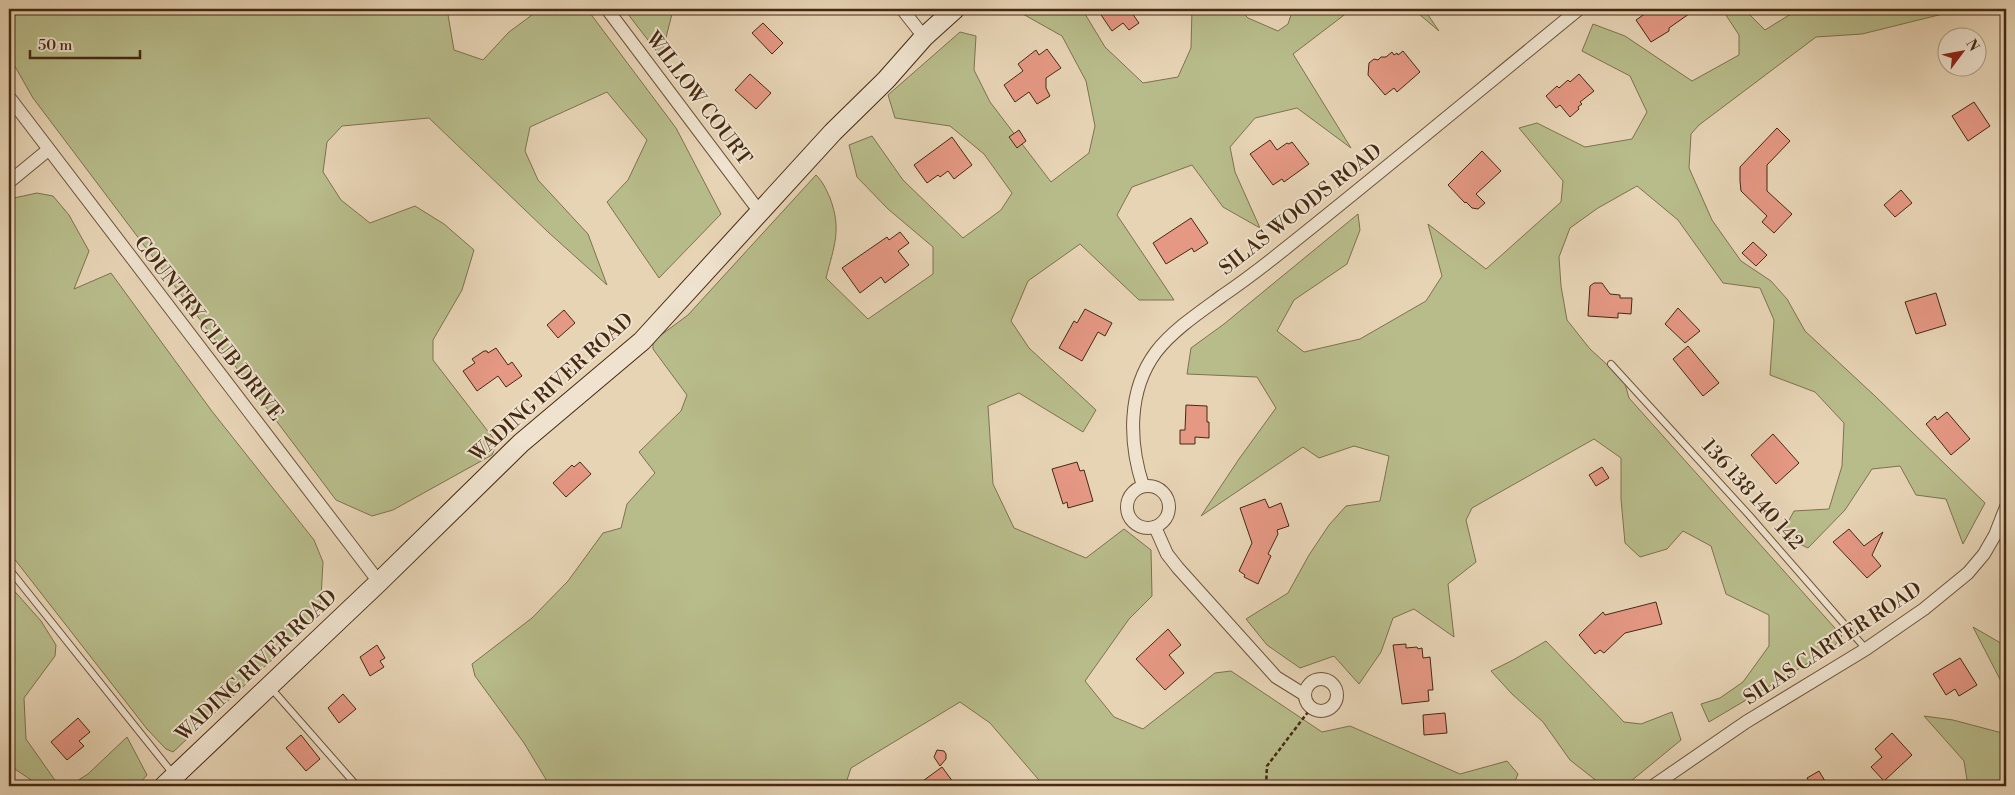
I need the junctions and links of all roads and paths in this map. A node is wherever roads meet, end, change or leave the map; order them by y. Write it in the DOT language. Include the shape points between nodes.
graph roads {
  1 [pos="607,9"];
  2 [pos="902,9"];
  3 [pos="955,9"];
  4 [pos="1578,9"];
  5 [pos="924,37"];
  6 [pos="9,97"];
  7 [pos="48,150"];
  8 [pos="9,182"];
  9 [pos="759,212"];
  10 [pos="1611,364"];
  11 [pos="1144,486"];
  12 [pos="2006,507"];
  13 [pos="1155,527"];
  14 [pos="9,569"];
  15 [pos="379,582"];
  16 [pos="1866,649"];
  17 [pos="269,686"];
  18 [pos="1304,695"];
  19 [pos="1311,708"];
  20 [pos="169,783"];
  21 [pos="357,786"];
  22 [pos="1266,786"];
  23 [pos="1653,786"];
  1 -- 9 [label="street, WILLOW COURT"];
  2 -- 5 [label="street"];
  3 -- 5 [label="main road, WADING RIVER ROAD"];
  4 -- 11 [label="street, SILAS WOODS ROAD" via="1384,170 1174,333 1156,352 1146,369 1132,418 1136,459"];
  5 -- 9 [label="main road, WADING RIVER ROAD"];
  6 -- 7 [label="street, COUNTRY CLUB DRIVE"];
  7 -- 8 [label="street"];
  7 -- 15 [label="street, COUNTRY CLUB DRIVE"];
  9 -- 15 [label="main road, WADING RIVER ROAD" via="642,341 521,443"];
  10 -- 16 [label="lane, 136 138 140 142"];
  11 -- 13 [label="street" via="1163,491 1170,503 1168,517"];
  11 -- 13 [label="street" via="1132,494 1128,514 1137,525"];
  12 -- 16 [label="street, SILAS CARTER ROAD" via="1984,554 1968,572 1924,609"];
  13 -- 18 [label="street" via="1167,554 1178,568 1276,677"];
  14 -- 20 [label="lane"];
  15 -- 17 [label="main road, WADING RIVER ROAD"];
  16 -- 23 [label="street, SILAS CARTER ROAD" via="1746,722"];
  17 -- 20 [label="main road, WADING RIVER ROAD"];
  17 -- 21 [label="lane"];
  18 -- 19 [label="street"];
  18 -- 19 [label="street" via="1308,684 1317,679 1328,680 1335,689 1336,700 1330,708 1321,711"];
  19 -- 22 [label="path" via="1266,766"];
}
